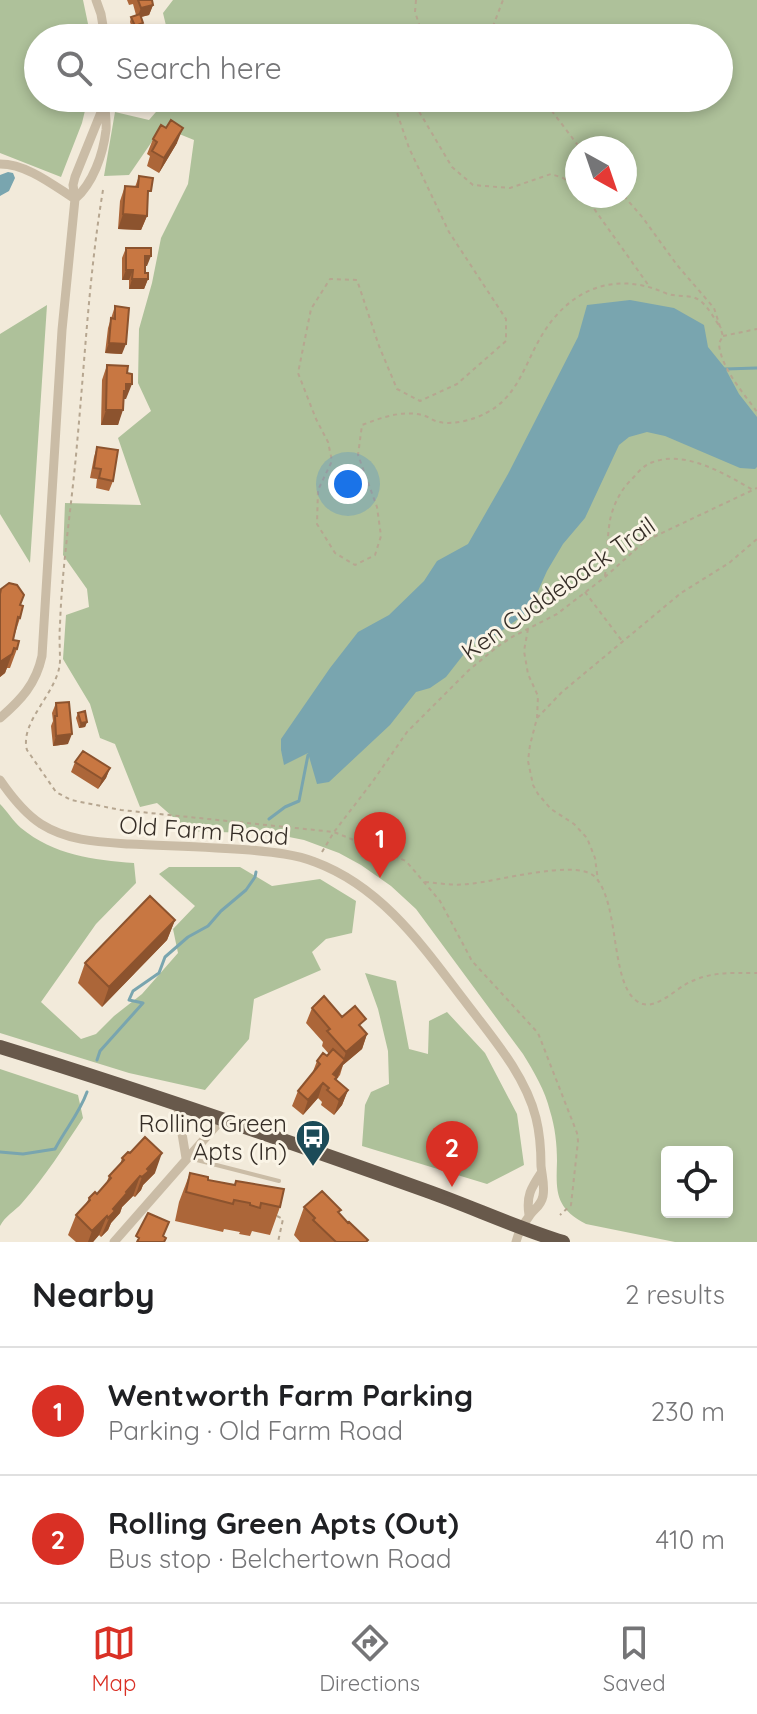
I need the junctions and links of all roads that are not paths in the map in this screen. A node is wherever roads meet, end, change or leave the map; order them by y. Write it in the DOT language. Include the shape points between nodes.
graph roads {
  1 [pos="96,0"];
  2 [pos="103,24"];
  3 [pos="101,112"];
  4 [pos="105,112"];
  5 [pos="0,164"];
  6 [pos="75,199"];
  7 [pos="0,718"];
  8 [pos="0,780"];
  9 [pos="0,1047"];
  10 [pos="177,1103"];
  11 [pos="222,1119"];
  12 [pos="186,1158"];
  13 [pos="279,1181"];
  14 [pos="519,1233"];
  15 [pos="114,1242"];
  16 [pos="563,1242"];
  1 -- 2 [label="street"];
  3 -- 6 [label="street" via="75,177"];
  4 -- 6 [label="street" via="105,134 92,179"];
  5 -- 6 [label="street" via="28,171"];
  6 -- 7 [label="street" via="42,656 31,686"];
  8 -- 14 [label="street, Old Farm Road" via="31,816 73,838 293,856 367,889 424,948 530,1098 541,1173"];
  9 -- 10 [label="highway"];
  10 -- 11 [label="highway"];
  10 -- 12 [label="street"];
  11 -- 12 [label="street"];
  11 -- 14 [label="highway" via="426,1190"];
  12 -- 13 [label="lane"];
  12 -- 15 [label="street"];
  14 -- 16 [label="highway"];
}
